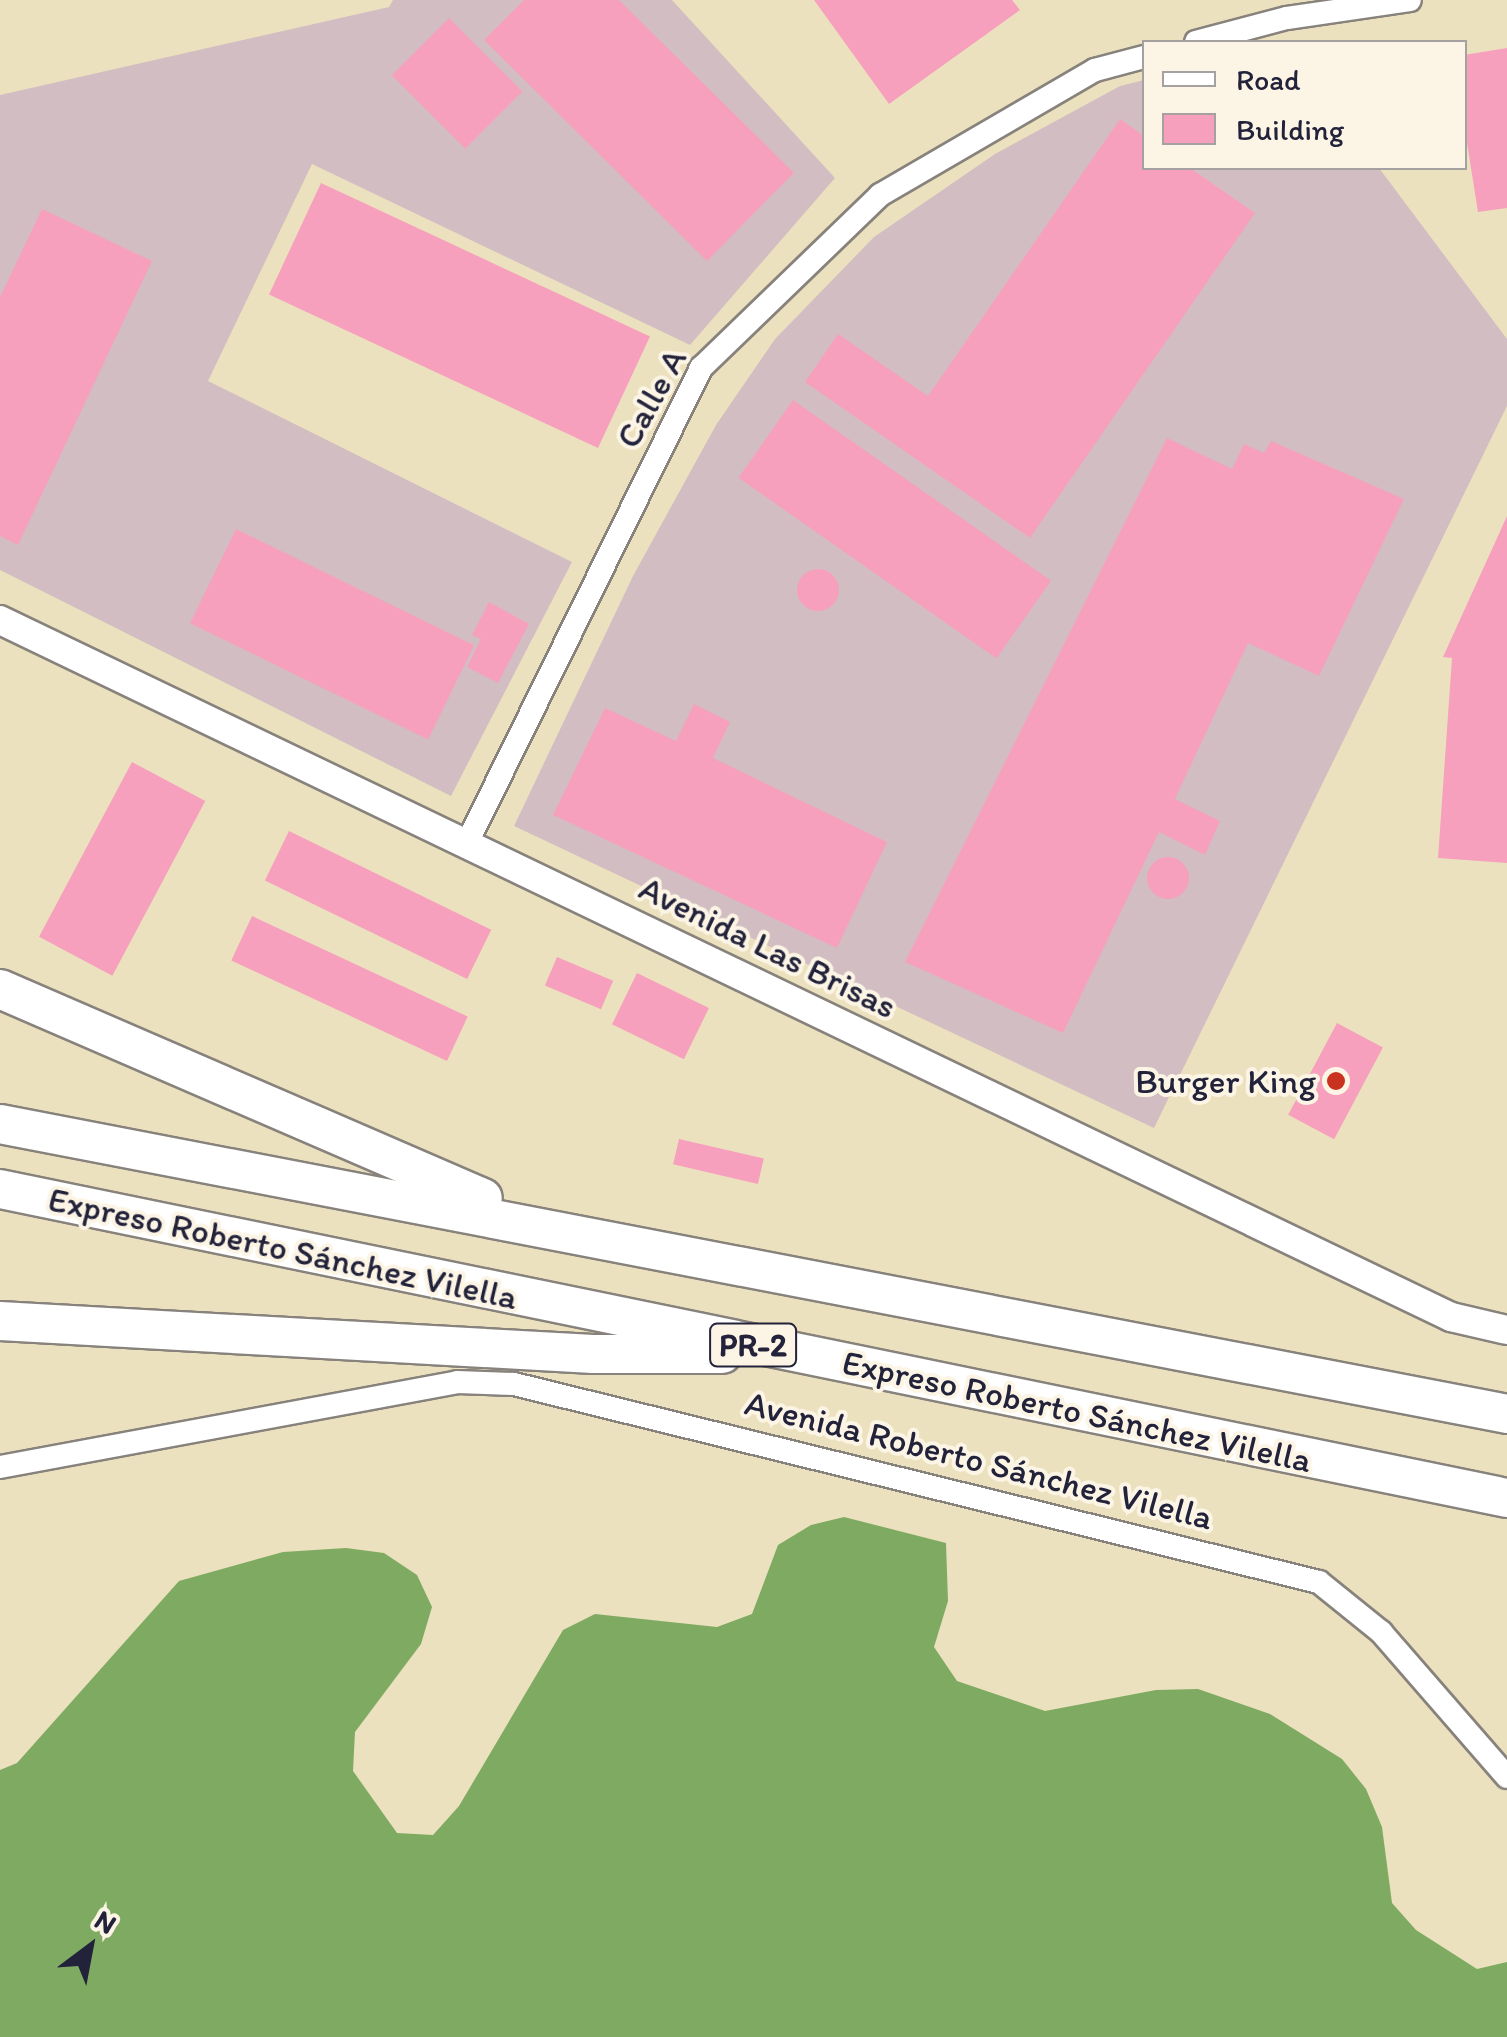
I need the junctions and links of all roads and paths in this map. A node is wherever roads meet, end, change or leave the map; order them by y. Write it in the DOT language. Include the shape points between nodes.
graph roads {
  1 [pos="1410,0"];
  2 [pos="1204,40"];
  3 [pos="1142,58"];
  4 [pos="0,620"];
  5 [pos="467,843"];
  6 [pos="0,989"];
  7 [pos="0,1124"];
  8 [pos="0,1189"];
  9 [pos="540,1224"];
  10 [pos="0,1321"];
  11 [pos="1507,1330"];
  12 [pos="798,1354"];
  13 [pos="1507,1414"];
  14 [pos="0,1467"];
  15 [pos="1507,1498"];
  16 [pos="1507,1777"];
  1 -- 2 [label="street" via="1287,18"];
  3 -- 5 [label="street, Calle A" via="1095,70 880,194 702,368"];
  4 -- 5 [label="street, Avenida Las Brisas"];
  5 -- 11 [label="street, Avenida Las Brisas" via="1450,1317"];
  6 -- 9 [label="highway"];
  7 -- 9 [label="highway, Expreso Roberto Sánchez Vilella / PR-2"];
  8 -- 12 [label="highway, Expreso Roberto Sánchez Vilella / PR-2"];
  9 -- 13 [label="highway, Expreso Roberto Sánchez Vilella / PR-2"];
  10 -- 12 [label="highway" via="594,1354"];
  12 -- 15 [label="highway, Expreso Roberto Sánchez Vilella / PR-2"];
  14 -- 16 [label="street, Avenida Roberto Sánchez Vilella" via="457,1382 514,1384 1319,1582 1380,1632"];
}
